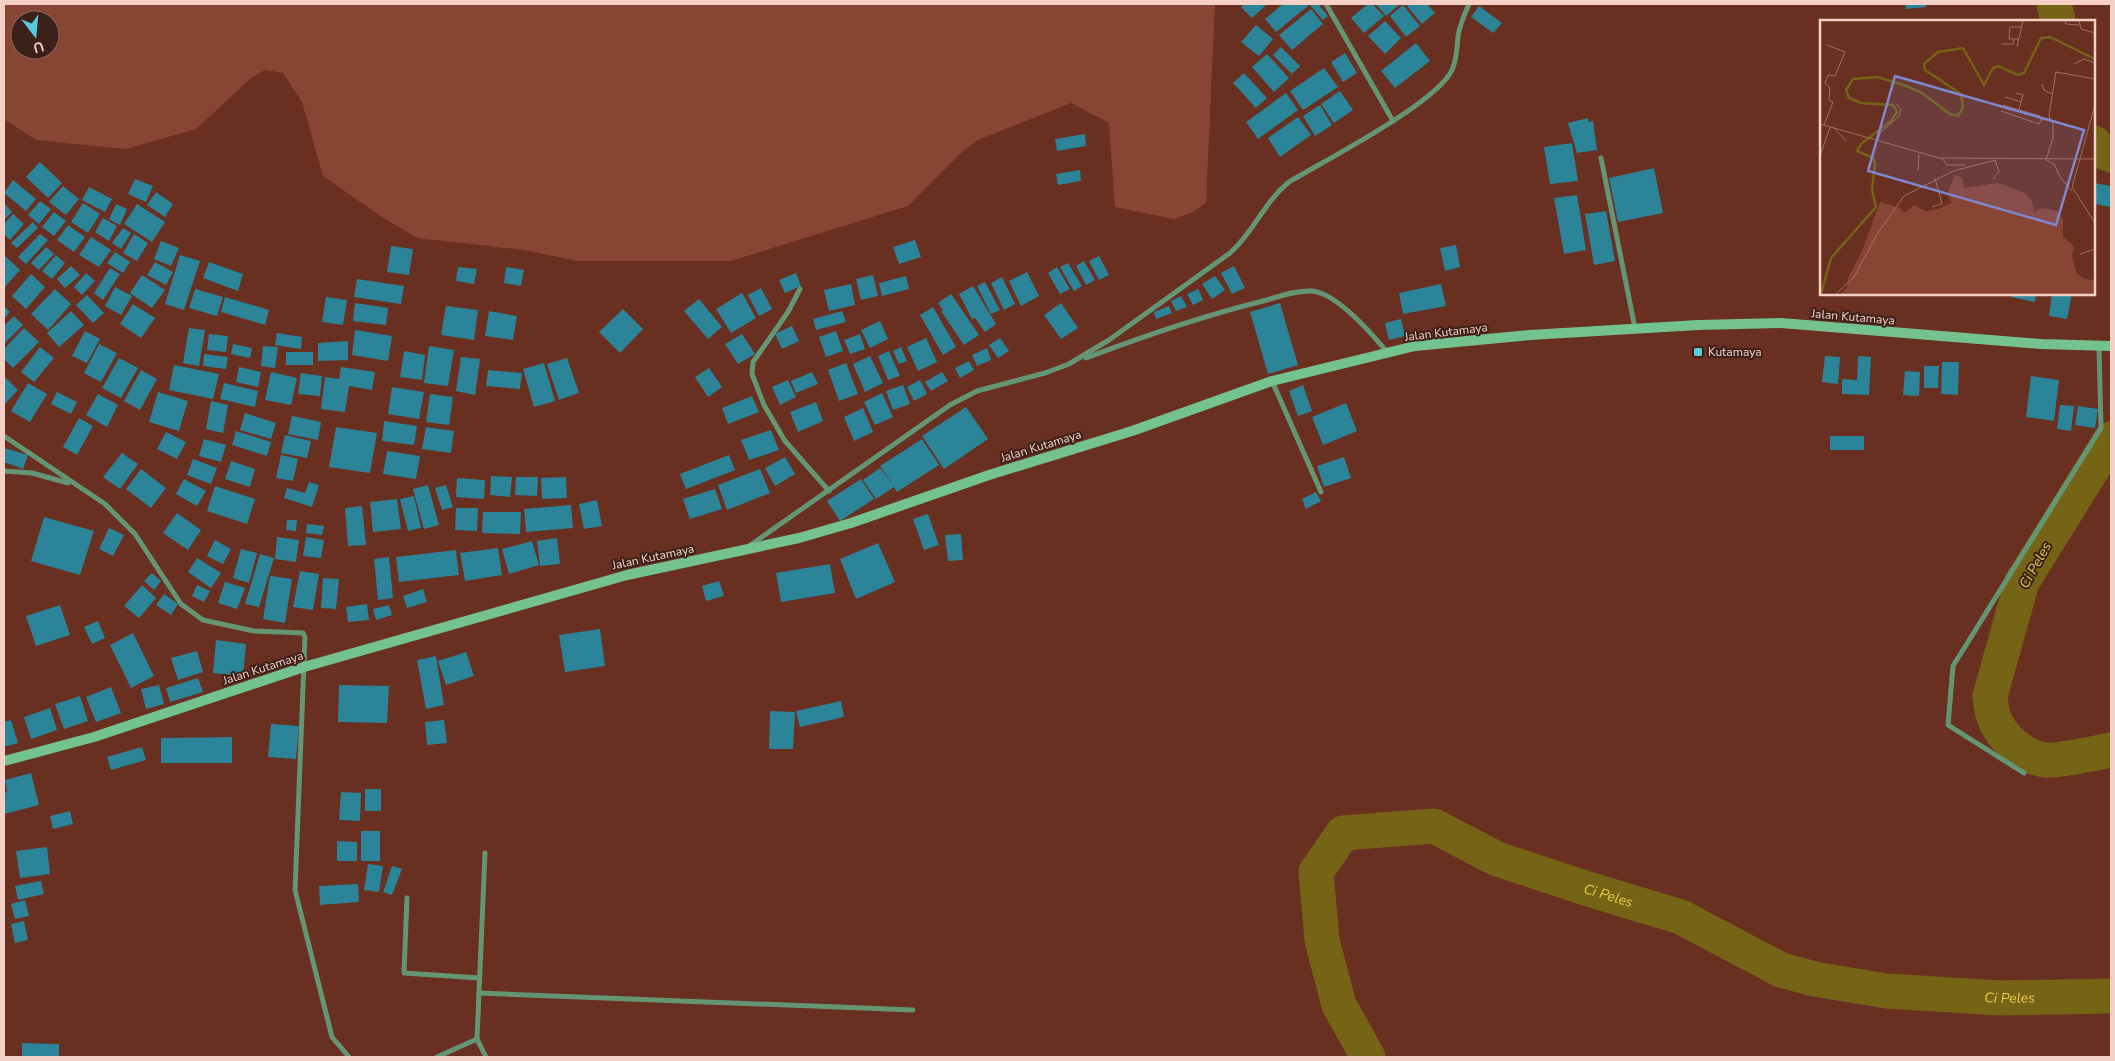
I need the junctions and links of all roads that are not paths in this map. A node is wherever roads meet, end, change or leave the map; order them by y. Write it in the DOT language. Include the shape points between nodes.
graph roads {
  1 [pos="1326,4"];
  2 [pos="1470,4"];
  3 [pos="1393,121"];
  4 [pos="1601,158"];
  5 [pos="800,289"];
  6 [pos="1635,328"];
  7 [pos="2099,345"];
  8 [pos="2111,346"];
  9 [pos="1388,353"];
  10 [pos="1070,364"];
  11 [pos="1272,381"];
  12 [pos="4,436"];
  13 [pos="4,471"];
  14 [pos="73,484"];
  15 [pos="828,491"];
  16 [pos="1321,492"];
  17 [pos="743,551"];
  18 [pos="304,667"];
  19 [pos="4,761"];
  20 [pos="2024,773"];
  21 [pos="485,853"];
  22 [pos="406,898"];
  23 [pos="479,978"];
  24 [pos="479,993"];
  25 [pos="914,1010"];
  26 [pos="477,1038"];
  27 [pos="349,1057"];
  28 [pos="437,1057"];
  29 [pos="486,1057"];
  1 -- 3 [label="street"];
  2 -- 3 [label="street" via="1462,19 1457,56 1444,84"];
  3 -- 10 [label="street" via="1289,182 1276,192 1242,242 1230,253"];
  4 -- 6 [label="street"];
  5 -- 15 [label="street" via="754,362 752,374 764,405 785,441"];
  6 -- 7 [label="main road, Jalan Kutamaya" via="1781,323 2041,344"];
  6 -- 9 [label="main road, Jalan Kutamaya" via="1415,346"];
  7 -- 8 [label="main road, Jalan Kutamaya"];
  7 -- 20 [label="street" via="2101,428 1953,666 1948,725"];
  9 -- 10 [label="street" via="1343,308 1313,291 1235,308"];
  9 -- 11 [label="main road, Jalan Kutamaya"];
  10 -- 15 [label="street" via="977,391 950,405"];
  11 -- 16 [label="street"];
  11 -- 17 [label="main road, Jalan Kutamaya" via="1132,432 989,475 851,523"];
  12 -- 14 [label="street"];
  13 -- 14 [label="street" via="32,473"];
  14 -- 18 [label="street" via="105,504 136,534 181,604 203,620 254,632 303,633"];
  15 -- 17 [label="street"];
  17 -- 18 [label="main road, Jalan Kutamaya" via="627,574"];
  18 -- 19 [label="main road, Jalan Kutamaya" via="94,737"];
  18 -- 27 [label="street" via="295,890 332,1037"];
  21 -- 23 [label="street"];
  22 -- 23 [label="street" via="404,973"];
  23 -- 24 [label="street"];
  24 -- 25 [label="street"];
  24 -- 26 [label="street"];
  26 -- 28 [label="street"];
  26 -- 29 [label="street"];
}
